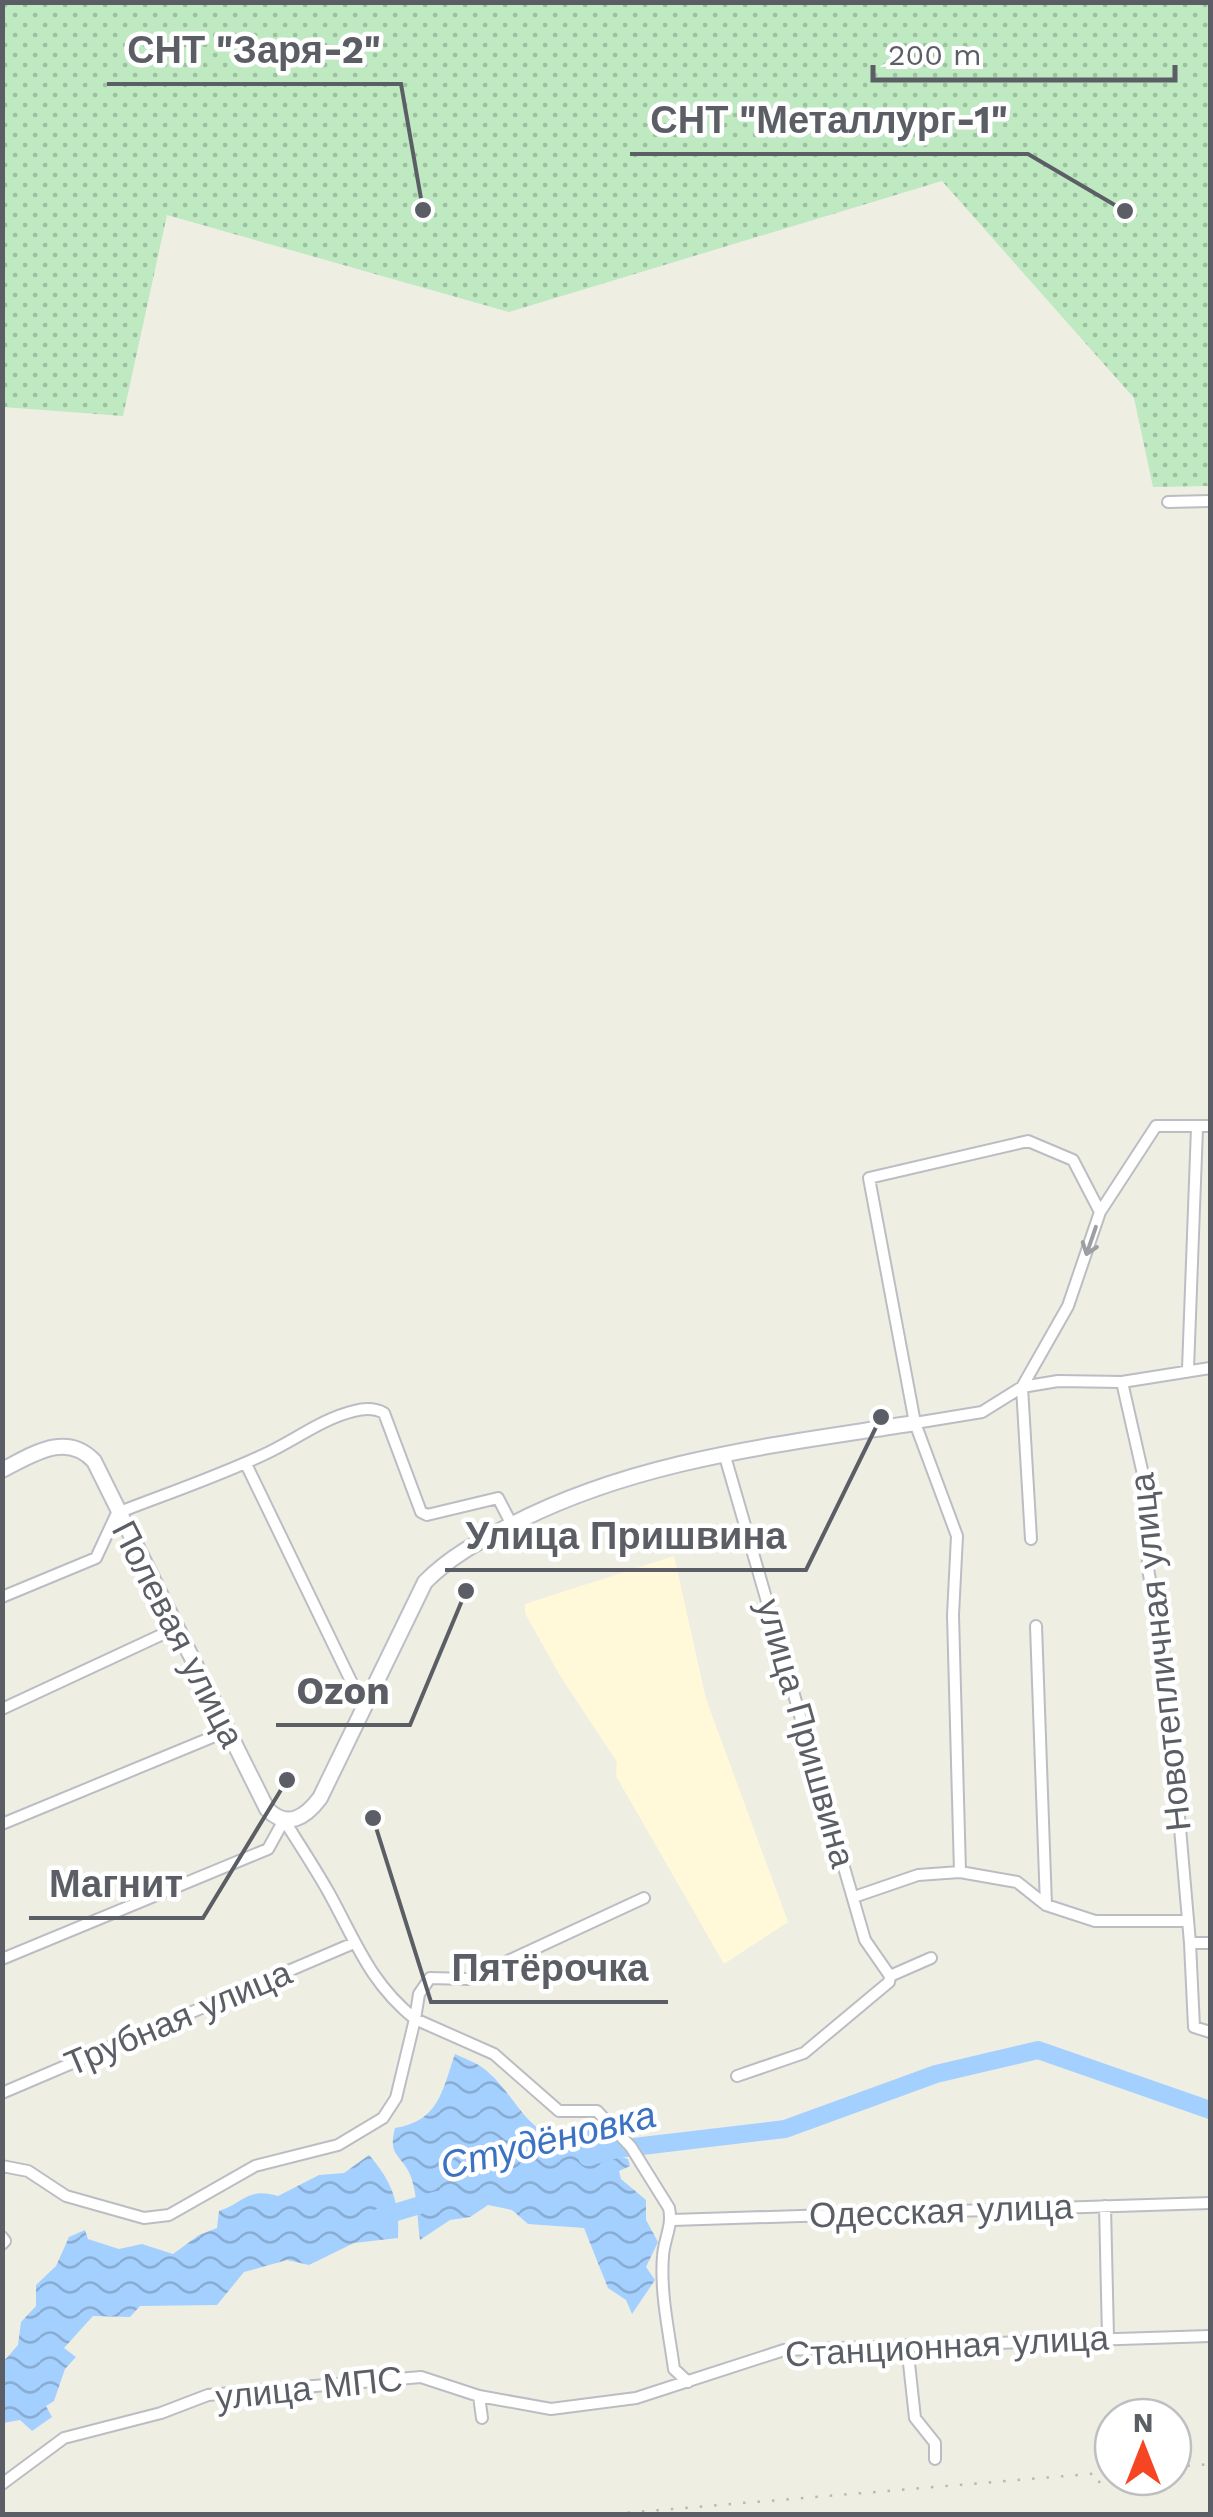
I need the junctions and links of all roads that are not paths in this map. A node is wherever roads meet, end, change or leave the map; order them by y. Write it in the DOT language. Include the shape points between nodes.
graph roads {
  1 [pos="1210,501"];
  2 [pos="1168,502"];
  3 [pos="1210,1126"];
  4 [pos="1196,1128"];
  5 [pos="1100,1212"];
  6 [pos="1210,1368"];
  7 [pos="1188,1369"];
  8 [pos="1122,1382"];
  9 [pos="1022,1387"];
  10 [pos="914,1422"];
  11 [pos="724,1453"];
  12 [pos="246,1464"];
  13 [pos="2,1470"];
  14 [pos="117,1513"];
  15 [pos="512,1524"];
  16 [pos="1031,1539"];
  17 [pos="2,1597"];
  18 [pos="1036,1626"];
  19 [pos="176,1628"];
  20 [pos="364,1708"];
  21 [pos="2,1710"];
  22 [pos="226,1731"];
  23 [pos="284,1820"];
  24 [pos="2,1824"];
  25 [pos="960,1872"];
  26 [pos="854,1897"];
  27 [pos="644,1898"];
  28 [pos="1046,1905"];
  29 [pos="1187,1922"];
  30 [pos="1190,1943"];
  31 [pos="1210,1943"];
  32 [pos="354,1944"];
  33 [pos="931,1958"];
  34 [pos="2,1959"];
  35 [pos="890,1976"];
  36 [pos="415,2019"];
  37 [pos="1210,2032"];
  38 [pos="737,2076"];
  39 [pos="2,2093"];
  40 [pos="2,2166"];
  41 [pos="1210,2203"];
  42 [pos="1105,2206"];
  43 [pos="672,2220"];
  44 [pos="1210,2336"];
  45 [pos="1108,2337"];
  46 [pos="908,2345"];
  47 [pos="688,2382"];
  48 [pos="479,2396"];
  49 [pos="482,2418"];
  50 [pos="935,2458"];
  51 [pos="2,2484"];
  1 -- 2 [label="street"];
  3 -- 4 [label="street"];
  4 -- 5 [label="street" via="1156,1126"];
  4 -- 7 [label="street"];
  5 -- 9 [label="street, one-way" via="1068,1306"];
  5 -- 10 [label="street" via="1073,1160 1028,1142 869,1178"];
  6 -- 7 [label="street"];
  7 -- 8 [label="street"];
  8 -- 9 [label="street"];
  8 -- 29 [label="street, Новотепличная улица" via="1146,1492 1148,1569 1166,1667"];
  9 -- 10 [label="street" via="982,1412"];
  9 -- 16 [label="street"];
  10 -- 11 [label="street"];
  10 -- 25 [label="street" via="957,1536"];
  11 -- 15 [label="street" via="590,1489"];
  11 -- 26 [label="street, улица Пришвина"];
  12 -- 14 [label="street"];
  12 -- 15 [label="street" via="327,1420 378,1409 421,1512 498,1498"];
  12 -- 20 [label="street"];
  13 -- 14 [label="street, Полевая улица" via="43,1449 73,1447 94,1461"];
  14 -- 17 [label="street" via="96,1558"];
  14 -- 19 [label="street, Полевая улица"];
  15 -- 20 [label="street" via="449,1558 425,1582"];
  18 -- 28 [label="street"];
  19 -- 21 [label="street"];
  19 -- 22 [label="street, Полевая улица"];
  20 -- 23 [label="street" via="320,1798 300,1818"];
  22 -- 23 [label="street, Полевая улица" via="267,1809"];
  22 -- 24 [label="street"];
  23 -- 32 [label="street, Полевая улица"];
  23 -- 34 [label="street" via="268,1849"];
  25 -- 26 [label="street" via="918,1876"];
  25 -- 28 [label="street" via="1016,1882"];
  26 -- 35 [label="street, улица Пришвина" via="866,1940"];
  27 -- 36 [label="street" via="468,1979 430,1978"];
  28 -- 29 [label="street" via="1095,1921"];
  29 -- 30 [label="street, Новотепличная улица"];
  30 -- 31 [label="street"];
  30 -- 37 [label="street, Новотепличная улица" via="1194,2027"];
  32 -- 36 [label="street, Полевая улица" via="384,1992"];
  32 -- 39 [label="street, Трубная улица"];
  33 -- 35 [label="street"];
  35 -- 38 [label="street" via="804,2053"];
  36 -- 40 [label="street" via="396,2098 383,2118 338,2145 255,2166 169,2215 144,2218 66,2196 28,2171"];
  36 -- 43 [label="street" via="494,2054 558,2111 597,2111 631,2148"];
  41 -- 42 [label="street, Одесская улица"];
  42 -- 43 [label="street, Одесская улица"];
  42 -- 45 [label="street"];
  43 -- 47 [label="street" via="663,2254 664,2292 674,2369"];
  44 -- 45 [label="street, Станционная улица"];
  45 -- 46 [label="street, Станционная улица"];
  46 -- 47 [label="street, Станционная улица" via="784,2350"];
  46 -- 50 [label="street" via="914,2418 935,2442"];
  47 -- 48 [label="street, улица МПС" via="636,2398 551,2409"];
  48 -- 49 [label="street"];
  48 -- 51 [label="street, улица МПС" via="421,2377 208,2395 64,2438"];
}
